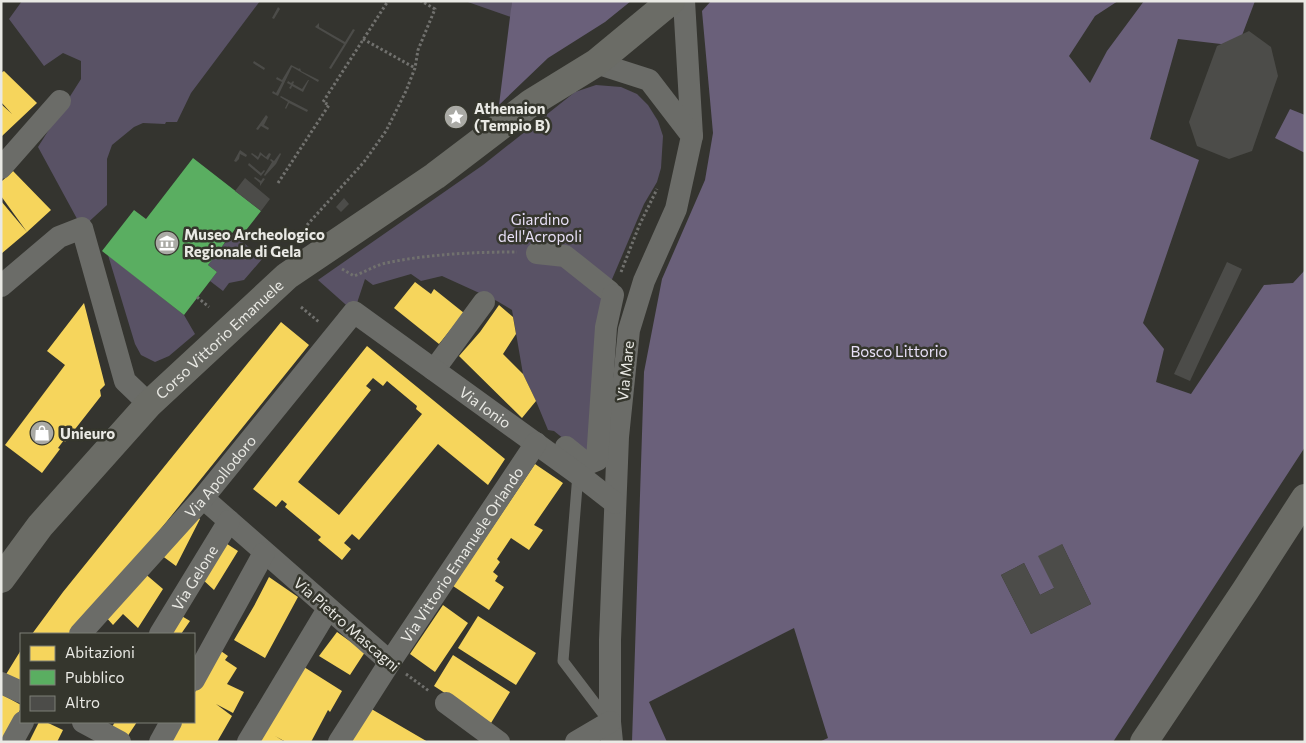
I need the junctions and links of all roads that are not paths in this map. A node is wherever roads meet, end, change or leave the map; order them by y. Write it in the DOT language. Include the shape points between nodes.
graph roads {
  1 [pos="671,1"];
  2 [pos="684,1"];
  3 [pos="596,64"];
  4 [pos="60,101"];
  5 [pos="692,136"];
  6 [pos="2,166"];
  7 [pos="537,253"];
  8 [pos="1,286"];
  9 [pos="484,302"];
  10 [pos="354,312"];
  11 [pos="434,370"];
  12 [pos="149,404"];
  13 [pos="544,440"];
  14 [pos="578,474"];
  15 [pos="202,498"];
  16 [pos="1305,498"];
  17 [pos="615,503"];
  18 [pos="229,521"];
  19 [pos="264,553"];
  20 [pos="1,579"];
  21 [pos="328,610"];
  22 [pos="81,633"];
  23 [pos="161,633"];
  24 [pos="390,662"];
  25 [pos="195,678"];
  26 [pos="1,683"];
  27 [pos="20,692"];
  28 [pos="446,703"];
  29 [pos="22,723"];
  30 [pos="170,723"];
  31 [pos="611,732"];
  32 [pos="12,742"];
  33 [pos="160,742"];
  34 [pos="248,742"];
  35 [pos="339,742"];
  36 [pos="499,742"];
  37 [pos="576,742"];
  38 [pos="1144,742"];
  1 -- 3 [label="street, Corso Vittorio Emanuele"];
  2 -- 5 [label="street, Via Mare"];
  3 -- 5 [label="street" via="649,80"];
  3 -- 12 [label="street, Corso Vittorio Emanuele" via="531,103 435,176 287,276"];
  4 -- 6 [label="street"];
  5 -- 17 [label="street, Via Mare" via="676,209 644,281 629,330"];
  7 -- 13 [label="street" via="565,256 611,293 597,460 587,464"];
  8 -- 12 [label="street" via="59,237 82,228 126,381"];
  9 -- 11 [label="street"];
  10 -- 11 [label="street, Via Ionio"];
  10 -- 15 [label="street, Via Apollodoro"];
  11 -- 13 [label="street, Via Ionio"];
  12 -- 20 [label="street, Corso Vittorio Emanuele" via="40,526"];
  13 -- 14 [label="street, Via Ionio"];
  13 -- 24 [label="street, Via Vittorio Emanuele Orlando"];
  14 -- 17 [label="street, Via Ionio"];
  14 -- 31 [label="lane" via="563,661"];
  15 -- 18 [label="street, Via Pietro Mascagni"];
  15 -- 22 [label="street, Via Apollodoro"];
  16 -- 38 [label="street"];
  17 -- 31 [label="street, Via Mare" via="610,640"];
  18 -- 19 [label="street, Via Pietro Mascagni"];
  18 -- 23 [label="street, Via Gelone"];
  19 -- 21 [label="street, Via Pietro Mascagni"];
  19 -- 25 [label="street"];
  21 -- 24 [label="street, Via Pietro Mascagni"];
  21 -- 34 [label="street"];
  24 -- 35 [label="street, Via Vittorio Emanuele Orlando"];
  26 -- 27 [label="street"];
  28 -- 36 [label="street"];
  29 -- 32 [label="street"];
  30 -- 33 [label="street"];
  31 -- 37 [label="street"];
}
